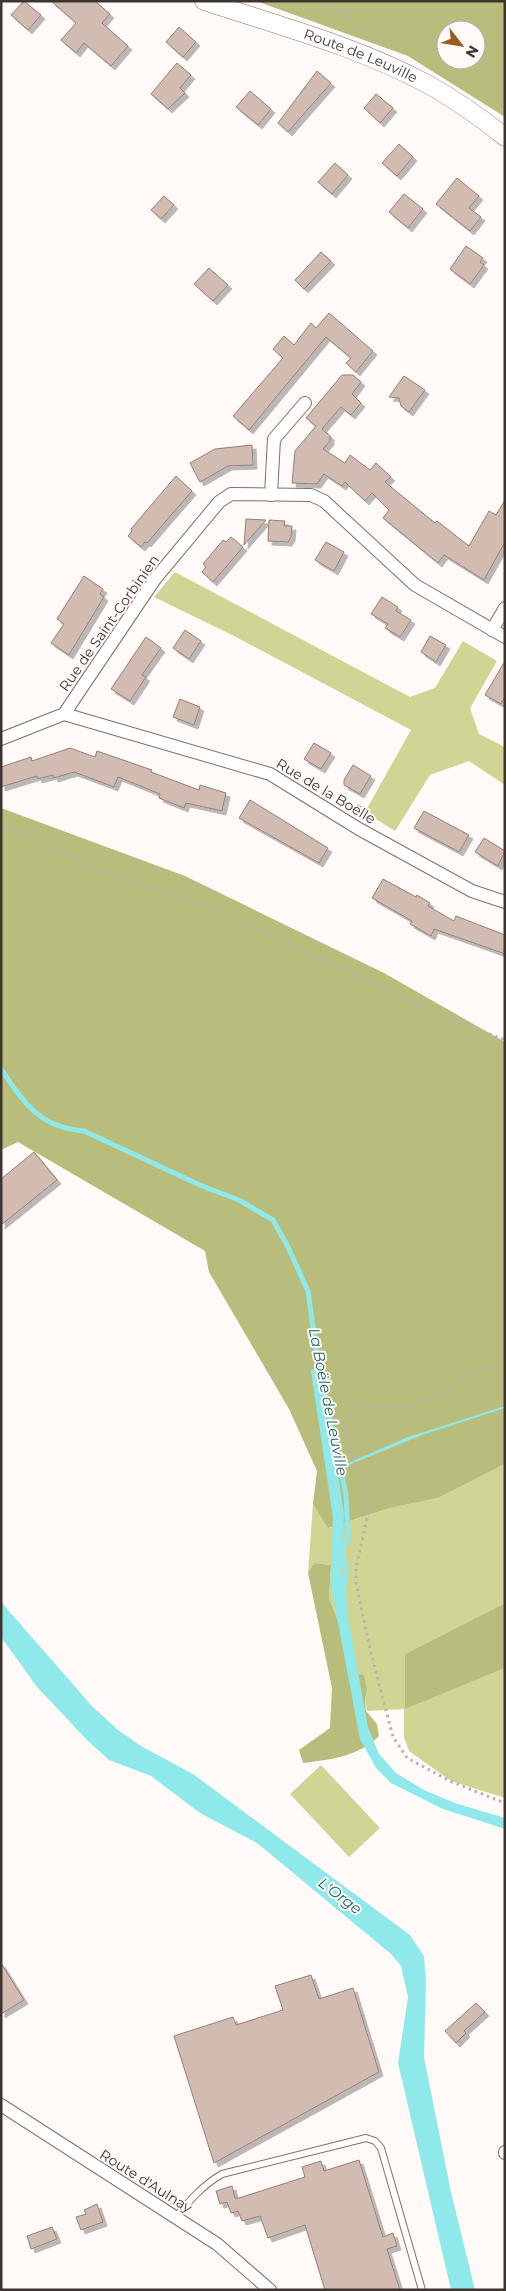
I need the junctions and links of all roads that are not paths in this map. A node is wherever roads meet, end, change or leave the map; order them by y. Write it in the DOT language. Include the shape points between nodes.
graph roads {
  1 [pos="204,1"];
  2 [pos="505,137"];
  3 [pos="305,403"];
  4 [pos="272,495"];
  5 [pos="505,608"];
  6 [pos="492,630"];
  7 [pos="505,637"];
  8 [pos="64,714"];
  9 [pos="1,739"];
  10 [pos="505,902"];
  11 [pos="1,2105"];
  12 [pos="176,2217"];
  13 [pos="270,2290"];
  14 [pos="422,2290"];
  1 -- 2 [label="street, Route de Leuville" via="347,50 418,79"];
  3 -- 4 [label="street" via="274,439"];
  4 -- 6 [label="street, Rue de Saint-Corbinien" via="311,495 324,501 415,585"];
  4 -- 8 [label="street, Rue de Saint-Corbinien" via="231,494 220,502 155,579"];
  5 -- 6 [label="street"];
  6 -- 7 [label="street, Rue de Saint-Corbinien"];
  8 -- 9 [label="street"];
  8 -- 10 [label="street, Rue de la Boëlle" via="270,774 359,829 472,891"];
  11 -- 12 [label="street, Route d'Aulnay" via="104,2174"];
  12 -- 13 [label="street, Route d'Aulnay" via="217,2244"];
  12 -- 14 [label="lane" via="192,2196 222,2174 366,2138 381,2148"];
}
